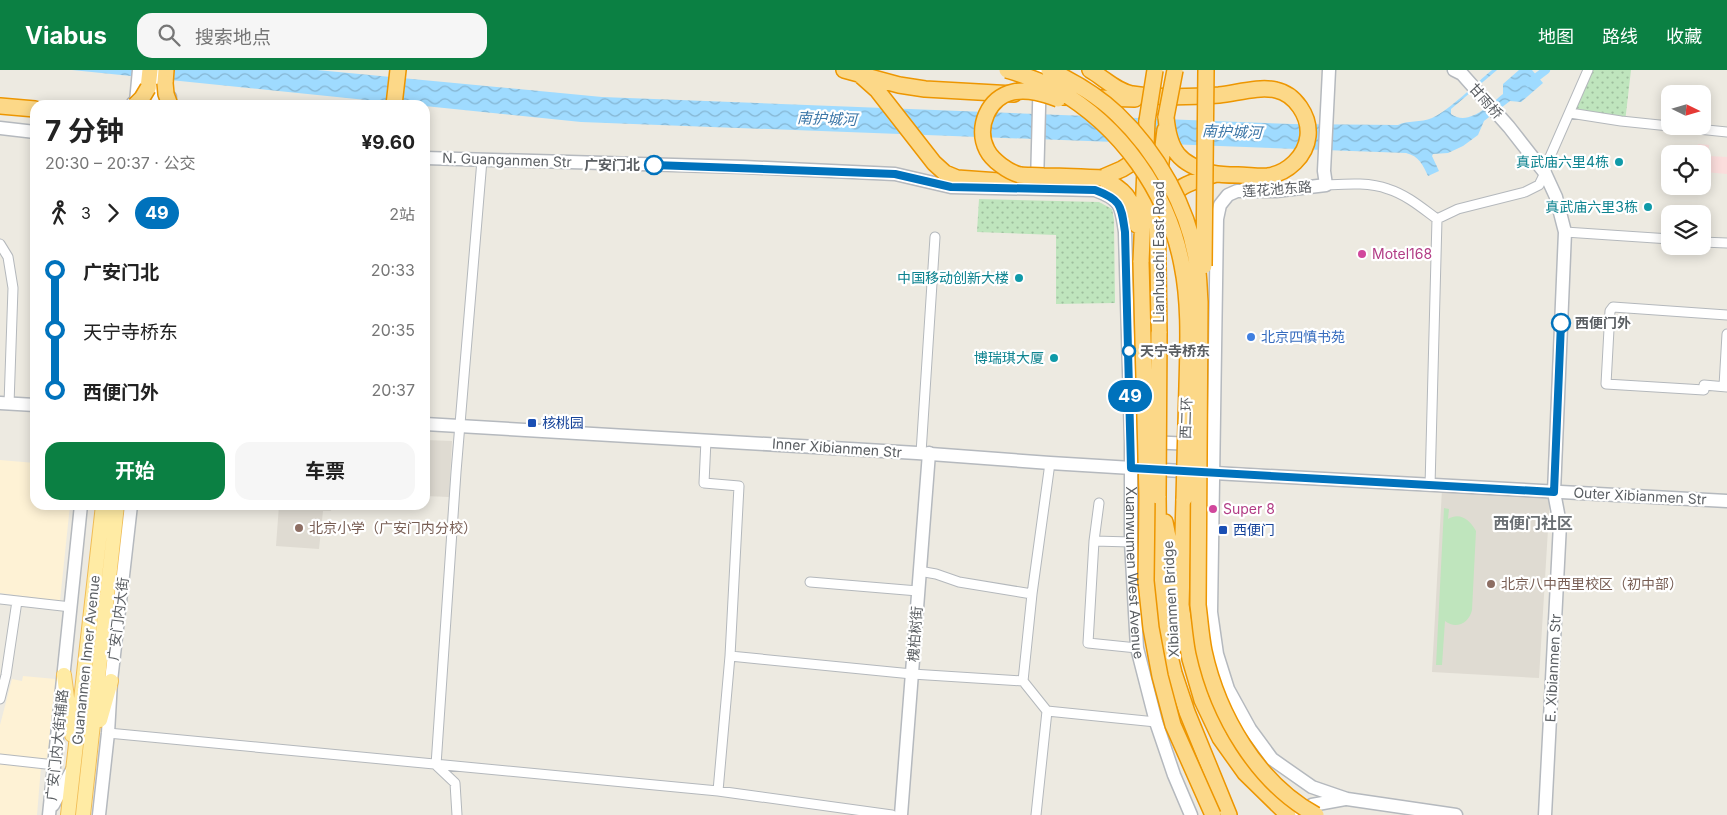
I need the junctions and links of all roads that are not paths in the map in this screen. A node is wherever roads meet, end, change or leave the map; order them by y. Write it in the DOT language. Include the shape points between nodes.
graph roads {
  1 [pos="139,70"];
  2 [pos="150,70"];
  3 [pos="398,70"];
  4 [pos="404,70"];
  5 [pos="844,70"];
  6 [pos="1007,70"];
  7 [pos="1040,70"];
  8 [pos="1049,70"];
  9 [pos="1090,70"];
  10 [pos="1155,70"];
  11 [pos="1174,70"];
  12 [pos="1206,70"];
  13 [pos="1328,70"];
  14 [pos="1588,70"];
  15 [pos="1461,71"];
  16 [pos="165,73"];
  17 [pos="859,74"];
  18 [pos="151,94"];
  19 [pos="1161,96"];
  20 [pos="1042,99"];
  21 [pos="134,100"];
  22 [pos="140,100"];
  23 [pos="161,100"];
  24 [pos="168,100"];
  25 [pos="395,100"];
  26 [pos="401,100"];
  27 [pos="3,106"];
  28 [pos="30,109"];
  29 [pos="1085,110"];
  30 [pos="1570,113"];
  31 [pos="1166,117"];
  32 [pos="1147,121"];
  33 [pos="0,128"];
  34 [pos="30,131"];
  35 [pos="1727,132"];
  36 [pos="430,158"];
  37 [pos="482,160"];
  38 [pos="1545,173"];
  39 [pos="1020,174"];
  40 [pos="1197,175"];
  41 [pos="1101,178"];
  42 [pos="1326,185"];
  43 [pos="1037,189"];
  44 [pos="1437,220"];
  45 [pos="1125,232"];
  46 [pos="1565,232"];
  47 [pos="935,237"];
  48 [pos="1661,238"];
  49 [pos="1711,242"];
  50 [pos="1727,243"];
  51 [pos="0,244"];
  52 [pos="1141,262"];
  53 [pos="1200,302"];
  54 [pos="1727,314"];
  55 [pos="1159,333"];
  56 [pos="1727,334"];
  57 [pos="1725,386"];
  58 [pos="4,404"];
  59 [pos="30,405"];
  60 [pos="430,424"];
  61 [pos="460,425"];
  62 [pos="706,440"];
  63 [pos="1131,441"];
  64 [pos="1214,444"];
  65 [pos="925,453"];
  66 [pos="1050,463"];
  67 [pos="1131,468"];
  68 [pos="1214,473"];
  69 [pos="1430,486"];
  70 [pos="1554,492"];
  71 [pos="1158,496"];
  72 [pos="1727,501"];
  73 [pos="1098,503"];
  74 [pos="81,510"];
  75 [pos="103,510"];
  76 [pos="116,510"];
  77 [pos="130,510"];
  78 [pos="1094,541"];
  79 [pos="1131,542"];
  80 [pos="919,571"];
  81 [pos="810,582"];
  82 [pos="918,591"];
  83 [pos="1032,594"];
  84 [pos="0,599"];
  85 [pos="16,601"];
  86 [pos="71,607"];
  87 [pos="98,612"];
  88 [pos="1137,648"];
  89 [pos="730,656"];
  90 [pos="912,674"];
  91 [pos="64,675"];
  92 [pos="111,681"];
  93 [pos="1023,681"];
  94 [pos="0,699"];
  95 [pos="1047,711"];
  96 [pos="1156,722"];
  97 [pos="108,733"];
  98 [pos="90,756"];
  99 [pos="0,759"];
  100 [pos="74,762"];
  101 [pos="55,765"];
  102 [pos="436,765"];
  103 [pos="718,791"];
  104 [pos="1347,799"];
  105 [pos="50,814"];
  106 [pos="68,815"];
  107 [pos="83,815"];
  108 [pos="99,815"];
  109 [pos="456,815"];
  110 [pos="892,815"];
  111 [pos="900,815"];
  112 [pos="1036,815"];
  113 [pos="1191,815"];
  114 [pos="1213,815"];
  115 [pos="1228,815"];
  116 [pos="1288,815"];
  117 [pos="1292,815"];
  118 [pos="1316,815"];
  119 [pos="1456,815"];
  120 [pos="1545,815"];
  1 -- 21 [label="street"];
  2 -- 18 [label="highway"];
  3 -- 25 [label="highway"];
  4 -- 26 [label="highway"];
  5 -- 17 [label="highway"];
  6 -- 29 [label="highway, 西二环, bridge" via="1056,89"];
  7 -- 20 [label="street"];
  8 -- 53 [label="highway, 西二环, bridge" via="1115,112 1143,142 1176,197 1193,242"];
  9 -- 19 [label="highway" via="1122,91"];
  10 -- 32 [label="highway, bridge"];
  11 -- 31 [label="highway, Lianhuachi East Road, bridge"];
  12 -- 53 [label="highway, bridge" via="1204,260"];
  13 -- 42 [label="street, 莲花池东路"];
  14 -- 30 [label="street"];
  15 -- 38 [label="street, 甘雨桥"];
  16 -- 18 [label="street"];
  16 -- 24 [label="highway, bridge"];
  17 -- 20 [label="highway, bridge" via="925,89 1026,95"];
  17 -- 39 [label="highway" via="877,90 945,172 958,178 999,181"];
  18 -- 22 [label="highway, bridge"];
  18 -- 23 [label="street"];
  19 -- 20 [label="highway" via="1130,100"];
  19 -- 40 [label="highway" via="1276,90 1291,97 1302,111 1307,122 1308,141 1302,154 1288,168 1269,176"];
  20 -- 43 [label="street"];
  27 -- 28 [label="highway"];
  29 -- 39 [label="highway, bridge" via="1040,93 1024,91 1012,92 995,101 984,118 986,148 999,163"];
  29 -- 116 [label="highway, 西二环, bridge" via="1126,146 1160,198 1172,227 1186,296 1188,344 1181,605 1190,659 1202,700 1220,738 1245,773"];
  30 -- 35 [label="street"];
  30 -- 38 [label="street"];
  31 -- 40 [label="highway" via="1174,150"];
  31 -- 55 [label="highway, Lianhuachi East Road, bridge" via="1157,195"];
  32 -- 41 [label="highway, bridge" via="1135,161"];
  32 -- 52 [label="highway, bridge"];
  33 -- 34 [label="street"];
  36 -- 37 [label="street, N. Guanganmen Str"];
  37 -- 43 [label="street, N. Guanganmen Str" via="895,174 951,187"];
  37 -- 61 [label="street"];
  38 -- 44 [label="street" via="1539,185 1525,192 1458,209"];
  38 -- 46 [label="street, 甘雨桥" via="1556,197"];
  39 -- 41 [label="highway, bridge"];
  40 -- 55 [label="highway, bridge" via="1172,195 1165,219"];
  41 -- 52 [label="highway" via="1123,190 1130,200 1136,217"];
  42 -- 44 [label="street" via="1388,188 1414,201"];
  42 -- 64 [label="street, 莲花池东路" via="1276,191 1237,191 1228,195 1220,205 1217,218"];
  43 -- 45 [label="street, N. Guanganmen Str" via="1095,190 1110,195 1118,202"];
  44 -- 69 [label="street"];
  45 -- 63 [label="street, Xuanwumen West Avenue"];
  46 -- 48 [label="street"];
  46 -- 70 [label="street, E. Xibianmen Str"];
  47 -- 65 [label="street"];
  49 -- 50 [label="street"];
  51 -- 58 [label="street" via="8,257 13,288"];
  52 -- 114 [label="highway, Xuanwumen West Avenue, bridge" via="1146,581 1151,628 1174,725"];
  53 -- 118 [label="highway, 西二环, bridge" via="1198,605 1204,650 1216,693 1256,764 1278,788"];
  54 -- 57 [label="street" via="1613,307 1610,310 1606,384"];
  55 -- 71 [label="highway, Lianhuachi East Road, bridge"];
  56 -- 57 [label="street"];
  58 -- 59 [label="street"];
  60 -- 61 [label="street, Inner Xibianmen Str"];
  61 -- 62 [label="street, Inner Xibianmen Str"];
  61 -- 102 [label="street"];
  62 -- 65 [label="street, Inner Xibianmen Str"];
  62 -- 89 [label="street" via="704,483 740,486"];
  63 -- 64 [label="street"];
  63 -- 67 [label="street, Xuanwumen West Avenue"];
  64 -- 68 [label="street, 莲花池东路"];
  65 -- 66 [label="street, Inner Xibianmen Str"];
  65 -- 80 [label="street, 槐柏树街"];
  66 -- 67 [label="street, Inner Xibianmen Str"];
  66 -- 83 [label="street"];
  67 -- 68 [label="street, Inner Xibianmen Str"];
  67 -- 79 [label="street, Xuanwumen West Avenue"];
  68 -- 69 [label="street, Inner Xibianmen Str"];
  68 -- 104 [label="street" via="1211,612 1217,654 1228,689 1250,729 1272,759 1312,787"];
  69 -- 70 [label="street, Outer Xibianmen Str"];
  70 -- 72 [label="street, Outer Xibianmen Str"];
  70 -- 120 [label="street, E. Xibianmen Str" via="1560,524"];
  71 -- 115 [label="highway, Xibianmen Bridge" via="1171,552 1170,627 1174,673 1186,712"];
  73 -- 78 [label="street"];
  74 -- 86 [label="street"];
  75 -- 87 [label="main road, Guananmen Inner Avenue"];
  76 -- 87 [label="main road, Guananmen Inner Avenue"];
  77 -- 92 [label="street, 广安门内大街"];
  78 -- 79 [label="street"];
  78 -- 88 [label="street" via="1088,644"];
  79 -- 88 [label="street, Xuanwumen West Avenue"];
  80 -- 82 [label="street, 槐柏树街"];
  80 -- 83 [label="street" via="959,582"];
  81 -- 82 [label="street"];
  82 -- 90 [label="street, 槐柏树街"];
  83 -- 93 [label="street"];
  84 -- 85 [label="street"];
  85 -- 86 [label="street"];
  85 -- 94 [label="street"];
  86 -- 91 [label="street"];
  87 -- 98 [label="main road, Guananmen Inner Avenue"];
  87 -- 100 [label="main road, Guananmen Inner Avenue"];
  88 -- 96 [label="street, Xuanwumen West Avenue"];
  89 -- 90 [label="street"];
  89 -- 103 [label="street"];
  90 -- 93 [label="street"];
  90 -- 111 [label="street, 槐柏树街"];
  91 -- 100 [label="main road"];
  91 -- 101 [label="street, 广安门内大街辅路"];
  92 -- 97 [label="street, 广安门内大街"];
  92 -- 98 [label="main road"];
  93 -- 95 [label="street"];
  95 -- 96 [label="street"];
  95 -- 112 [label="street"];
  96 -- 113 [label="street, Xuanwumen West Avenue"];
  97 -- 102 [label="street"];
  97 -- 108 [label="street"];
  98 -- 107 [label="main road, Guananmen Inner Avenue"];
  99 -- 101 [label="street"];
  100 -- 105 [label="street"];
  100 -- 106 [label="main road, Guananmen Inner Avenue"];
  101 -- 105 [label="street, 广安门内大街辅路"];
  102 -- 103 [label="street"];
  102 -- 109 [label="street" via="455,783"];
  103 -- 110 [label="street"];
  104 -- 117 [label="street" via="1312,806"];
  104 -- 119 [label="street"];
}
